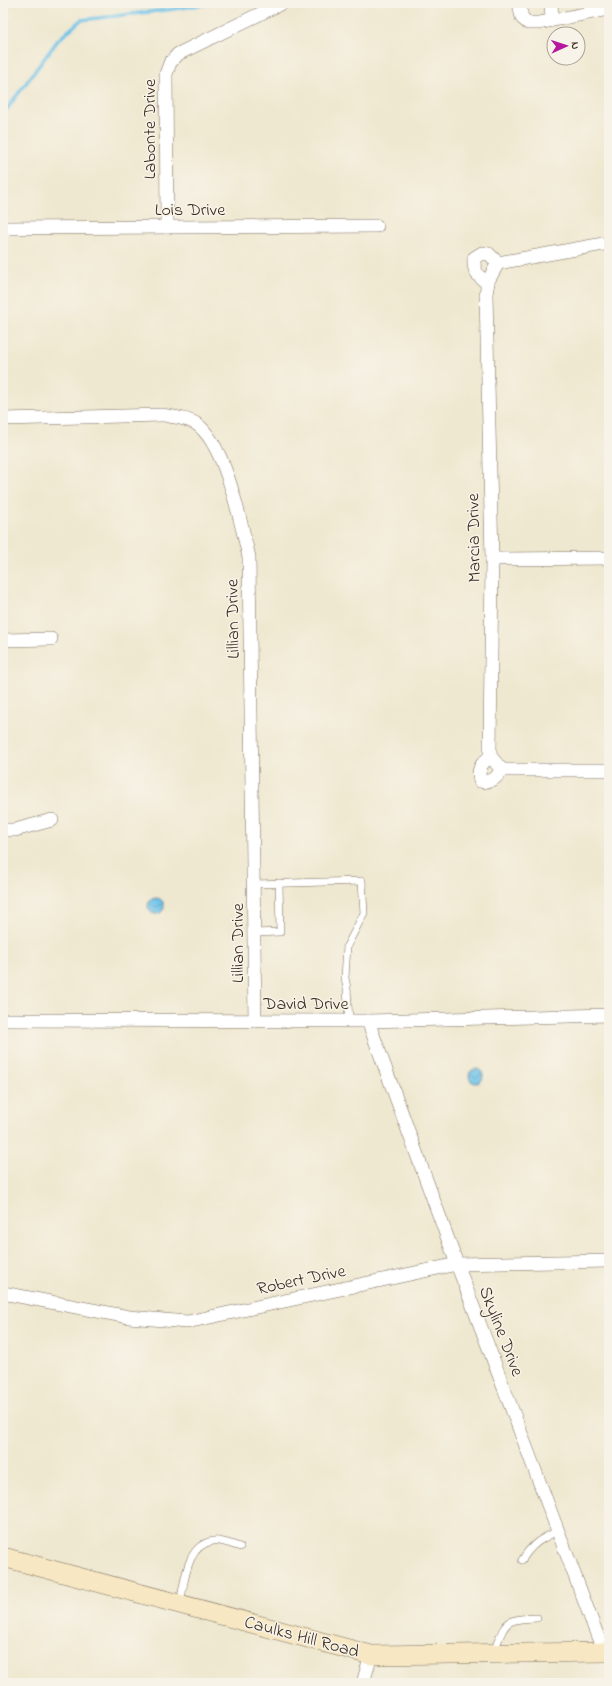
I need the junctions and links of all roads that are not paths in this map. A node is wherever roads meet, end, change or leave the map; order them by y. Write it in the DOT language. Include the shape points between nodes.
graph roads {
  1 [pos="282,3"];
  2 [pos="519,3"];
  3 [pos="551,3"];
  4 [pos="609,9"];
  5 [pos="552,20"];
  6 [pos="377,226"];
  7 [pos="167,227"];
  8 [pos="3,228"];
  9 [pos="609,243"];
  10 [pos="498,263"];
  11 [pos="488,284"];
  12 [pos="3,419"];
  13 [pos="609,558"];
  14 [pos="492,559"];
  15 [pos="51,639"];
  16 [pos="3,640"];
  17 [pos="491,757"];
  18 [pos="502,770"];
  19 [pos="609,770"];
  20 [pos="52,820"];
  21 [pos="3,830"];
  22 [pos="279,883"];
  23 [pos="254,884"];
  24 [pos="255,933"];
  25 [pos="609,1015"];
  26 [pos="3,1020"];
  27 [pos="255,1021"];
  28 [pos="349,1021"];
  29 [pos="368,1021"];
  30 [pos="609,1261"];
  31 [pos="457,1264"];
  32 [pos="3,1294"];
  33 [pos="558,1531"];
  34 [pos="240,1548"];
  35 [pos="3,1557"];
  36 [pos="522,1560"];
  37 [pos="180,1604"];
  38 [pos="537,1618"];
  39 [pos="607,1652"];
  40 [pos="493,1654"];
  41 [pos="371,1655"];
  42 [pos="363,1683"];
  1 -- 7 [label="street, Labonte Drive" via="178,54 170,63 166,74"];
  2 -- 5 [label="street" via="522,18 528,23"];
  3 -- 5 [label="street"];
  4 -- 5 [label="street"];
  6 -- 7 [label="street, Lois Drive"];
  7 -- 8 [label="street, Lois Drive"];
  9 -- 10 [label="street"];
  10 -- 11 [label="street, Marcia Drive"];
  10 -- 11 [label="street" via="489,254 482,253 474,258 476,274"];
  11 -- 14 [label="street, Marcia Drive" via="486,294"];
  12 -- 23 [label="street, Lillian Drive" via="163,415 195,423 208,435 233,490 249,557"];
  13 -- 14 [label="street"];
  14 -- 17 [label="street, Marcia Drive"];
  15 -- 16 [label="street"];
  17 -- 18 [label="street"];
  17 -- 18 [label="street" via="479,770 480,781 488,782 495,779"];
  18 -- 19 [label="street"];
  20 -- 21 [label="street" via="15,830"];
  22 -- 23 [label="lane"];
  22 -- 24 [label="lane" via="280,932"];
  22 -- 28 [label="lane" via="362,881 364,913 346,946 345,978"];
  23 -- 24 [label="street, Lillian Drive"];
  24 -- 27 [label="street, Lillian Drive"];
  25 -- 29 [label="street, David Drive"];
  26 -- 27 [label="street, David Drive"];
  27 -- 28 [label="street, David Drive"];
  28 -- 29 [label="street, David Drive"];
  29 -- 31 [label="street, Skyline Drive"];
  30 -- 31 [label="street, Robert Drive"];
  31 -- 32 [label="street, Robert Drive" via="187,1322 129,1317"];
  31 -- 33 [label="street, Skyline Drive"];
  33 -- 36 [label="lane" via="543,1537 530,1547"];
  33 -- 39 [label="street, Skyline Drive"];
  34 -- 37 [label="lane" via="214,1540 201,1544 191,1557"];
  35 -- 37 [label="main road, Caulks Hill Road"];
  37 -- 41 [label="main road, Caulks Hill Road"];
  38 -- 40 [label="lane" via="516,1619 505,1625"];
  39 -- 40 [label="main road, Caulks Hill Road"];
  40 -- 41 [label="main road, Caulks Hill Road"];
  41 -- 42 [label="street"];
}
